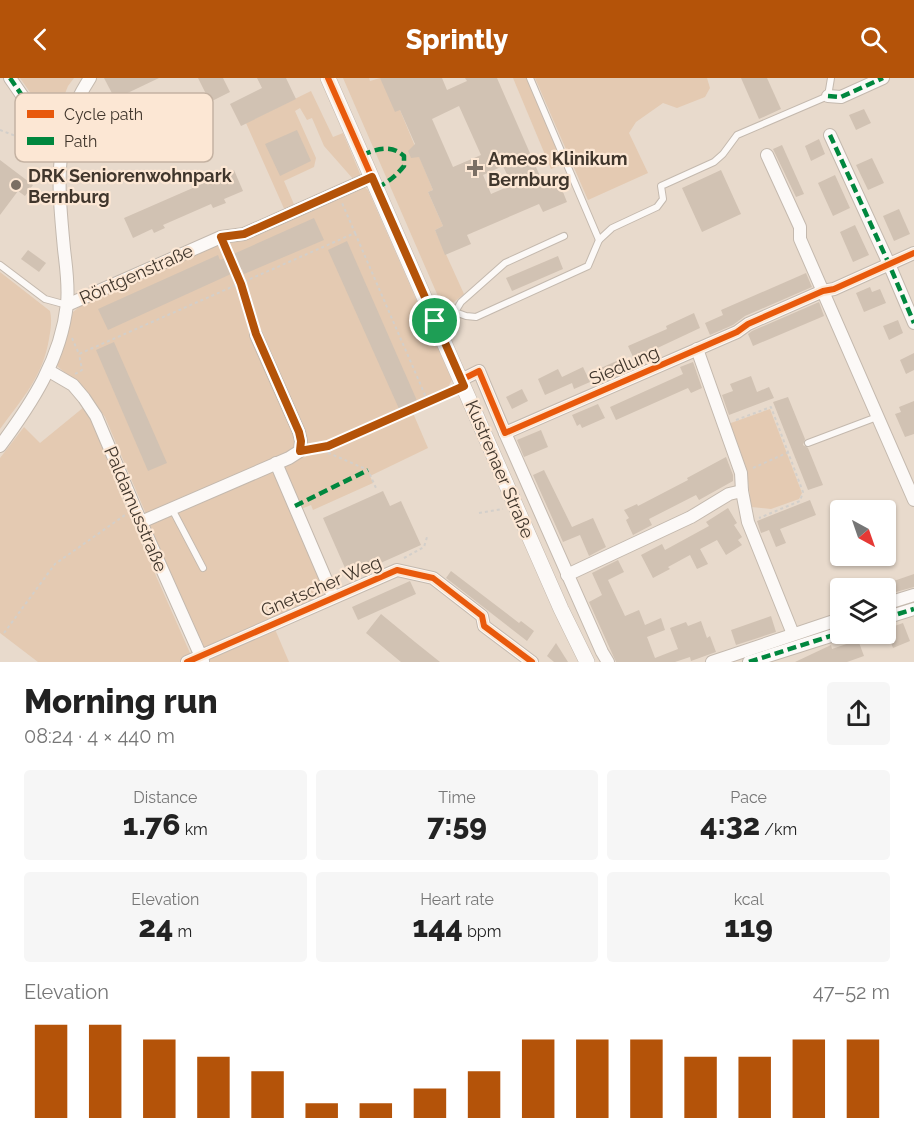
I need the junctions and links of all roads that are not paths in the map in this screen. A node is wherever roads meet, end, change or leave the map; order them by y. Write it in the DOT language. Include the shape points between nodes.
graph roads {
  1 [pos="10,78"];
  2 [pos="90,78"];
  3 [pos="328,78"];
  4 [pos="530,78"];
  5 [pos="831,78"];
  6 [pos="883,78"];
  7 [pos="20,93"];
  8 [pos="80,93"];
  9 [pos="828,96"];
  10 [pos="830,135"];
  11 [pos="767,154"];
  12 [pos="60,162"];
  13 [pos="372,177"];
  14 [pos="564,236"];
  15 [pos="599,240"];
  16 [pos="914,253"];
  17 [pos="889,264"];
  18 [pos="0,265"];
  19 [pos="828,290"];
  20 [pos="67,305"];
  21 [pos="455,312"];
  22 [pos="435,321"];
  23 [pos="914,323"];
  24 [pos="256,334"];
  25 [pos="696,349"];
  26 [pos="49,371"];
  27 [pos="462,383"];
  28 [pos="877,417"];
  29 [pos="505,433"];
  30 [pos="808,443"];
  31 [pos="0,446"];
  32 [pos="276,463"];
  33 [pos="742,491"];
  34 [pos="914,500"];
  35 [pos="172,508"];
  36 [pos="141,522"];
  37 [pos="203,568"];
  38 [pos="567,575"];
  39 [pos="914,595"];
  40 [pos="333,597"];
  41 [pos="896,601"];
  42 [pos="914,609"];
  43 [pos="896,615"];
  44 [pos="830,622"];
  45 [pos="793,634"];
  46 [pos="830,636"];
  47 [pos="202,658"];
  48 [pos="187,662"];
  49 [pos="532,662"];
  50 [pos="587,662"];
  51 [pos="608,662"];
  52 [pos="712,662"];
  53 [pos="749,662"];
  1 -- 7 [label="street"];
  2 -- 8 [label="street"];
  3 -- 13 [label="street, Kustrenaer Straße"];
  4 -- 15 [label="lane"];
  5 -- 9 [label="lane"];
  6 -- 9 [label="street" via="841,97"];
  9 -- 15 [label="lane" via="736,135 714,162 661,186 663,200 657,207 612,228"];
  10 -- 17 [label="street"];
  11 -- 19 [label="street" via="794,211 800,239"];
  12 -- 20 [label="street"];
  13 -- 20 [label="street, Röntgenstraße" via="244,234 221,237"];
  13 -- 22 [label="street, Kustrenaer Straße"];
  14 -- 21 [label="lane" via="505,263"];
  15 -- 21 [label="lane" via="588,266 476,317"];
  16 -- 17 [label="street, Siedlung"];
  17 -- 19 [label="street, Siedlung"];
  17 -- 23 [label="street"];
  18 -- 20 [label="lane" via="45,299"];
  19 -- 25 [label="street, Siedlung"];
  19 -- 28 [label="street"];
  20 -- 26 [label="street"];
  21 -- 22 [label="lane"];
  22 -- 27 [label="street, Kustrenaer Straße"];
  24 -- 32 [label="street" via="301,441 300,451"];
  25 -- 29 [label="street, Siedlung"];
  25 -- 33 [label="street" via="741,473"];
  26 -- 31 [label="street"];
  26 -- 36 [label="street, Paldamusstraße" via="84,398 96,416"];
  27 -- 29 [label="street" via="479,371"];
  27 -- 50 [label="street, Kustrenaer Straße"];
  28 -- 30 [label="lane"];
  28 -- 34 [label="street"];
  29 -- 38 [label="street"];
  32 -- 35 [label="street"];
  32 -- 40 [label="street"];
  33 -- 38 [label="street"];
  33 -- 45 [label="street" via="748,522"];
  35 -- 36 [label="street"];
  35 -- 37 [label="lane"];
  36 -- 47 [label="street, Paldamusstraße"];
  38 -- 51 [label="street"];
  39 -- 41 [label="street"];
  40 -- 47 [label="street, Gnetscher Weg"];
  40 -- 49 [label="street, Gnetscher Weg" via="397,570 433,578 482,616 484,626"];
  42 -- 43 [label="street"];
  44 -- 45 [label="street"];
  45 -- 52 [label="street"];
  46 -- 53 [label="street"];
  47 -- 48 [label="street, Gnetscher Weg"];
}
